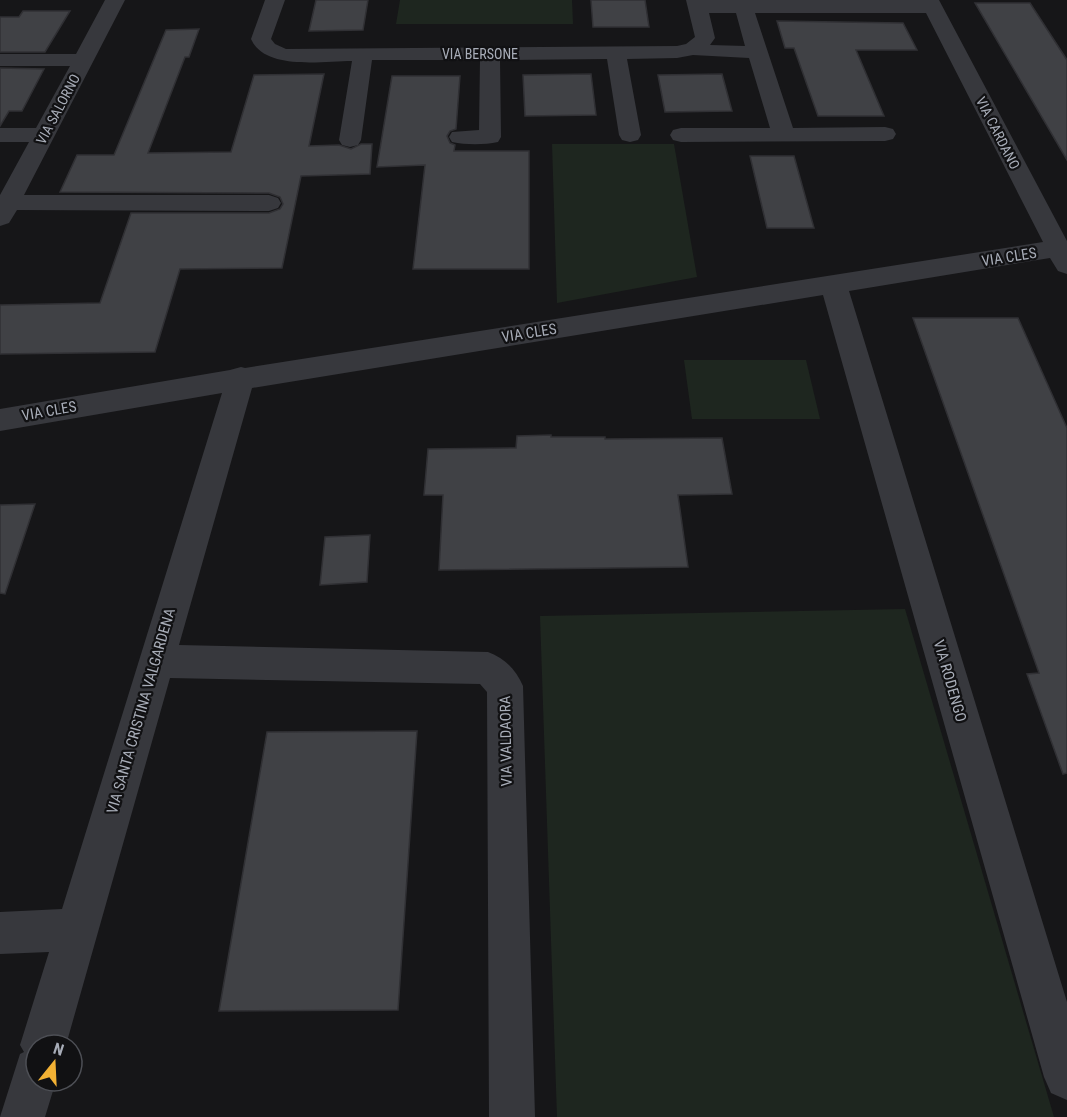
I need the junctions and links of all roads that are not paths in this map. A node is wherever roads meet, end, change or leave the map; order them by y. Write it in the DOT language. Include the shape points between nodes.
graph roads {
  1 [pos="115,0"];
  2 [pos="275,0"];
  3 [pos="931,3"];
  4 [pos="697,4"];
  5 [pos="744,7"];
  6 [pos="693,49"];
  7 [pos="616,52"];
  8 [pos="757,52"];
  9 [pos="363,54"];
  10 [pos="490,54"];
  11 [pos="0,60"];
  12 [pos="84,60"];
  13 [pos="885,134"];
  14 [pos="0,135"];
  15 [pos="44,135"];
  16 [pos="630,135"];
  17 [pos="681,135"];
  18 [pos="784,135"];
  19 [pos="460,137"];
  20 [pos="350,140"];
  21 [pos="269,203"];
  22 [pos="4,210"];
  23 [pos="1063,257"];
  24 [pos="834,286"];
  25 [pos="241,377"];
  26 [pos="0,420"];
  27 [pos="156,661"];
  28 [pos="77,930"];
  29 [pos="0,933"];
  30 [pos="47,1033"];
  31 [pos="1067,1077"];
  32 [pos="29,1093"];
  33 [pos="22,1117"];
  34 [pos="512,1117"];
  1 -- 12 [label="street, VIA SALORNO"];
  2 -- 9 [label="street, VIA BERSONE" via="261,39 269,51 286,55"];
  3 -- 5 [label="street"];
  3 -- 23 [label="street, VIA CARDANO"];
  4 -- 5 [label="street"];
  4 -- 6 [label="street" via="705,38"];
  5 -- 8 [label="street"];
  6 -- 7 [label="street, VIA BERSONE"];
  6 -- 8 [label="street, VIA BERSONE"];
  7 -- 10 [label="street, VIA BERSONE"];
  7 -- 16 [label="street"];
  8 -- 18 [label="street"];
  9 -- 10 [label="street, VIA BERSONE"];
  9 -- 20 [label="street"];
  10 -- 19 [label="street" via="490,137"];
  11 -- 12 [label="street"];
  12 -- 15 [label="street, VIA SALORNO"];
  13 -- 18 [label="street"];
  14 -- 15 [label="street"];
  15 -- 22 [label="street, VIA SALORNO"];
  17 -- 18 [label="street"];
  21 -- 22 [label="street"];
  23 -- 24 [label="street, VIA CLES"];
  24 -- 25 [label="street, VIA CLES"];
  24 -- 31 [label="street, VIA RODENGO"];
  25 -- 26 [label="street, VIA CLES"];
  25 -- 27 [label="street, VIA SANTA CRISTINA VALGARDENA"];
  27 -- 28 [label="street, VIA SANTA CRISTINA VALGARDENA"];
  27 -- 34 [label="street, VIA VALDAORA" via="488,668 505,686"];
  28 -- 29 [label="street"];
  28 -- 30 [label="street, VIA SANTA CRISTINA VALGARDENA"];
  32 -- 33 [label="street"];
}
